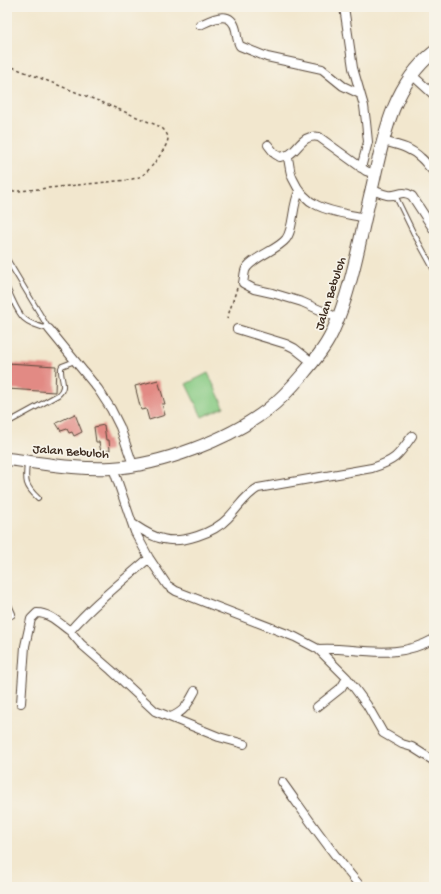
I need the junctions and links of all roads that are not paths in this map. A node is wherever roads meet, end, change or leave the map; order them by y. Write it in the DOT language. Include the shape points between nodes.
graph roads {
  1 [pos="344,7"];
  2 [pos="200,25"];
  3 [pos="434,52"];
  4 [pos="412,75"];
  5 [pos="360,94"];
  6 [pos="434,95"];
  7 [pos="383,141"];
  8 [pos="268,145"];
  9 [pos="287,155"];
  10 [pos="361,168"];
  11 [pos="434,172"];
  12 [pos="375,174"];
  13 [pos="371,190"];
  14 [pos="299,192"];
  15 [pos="395,195"];
  16 [pos="365,218"];
  17 [pos="434,230"];
  18 [pos="7,259"];
  19 [pos="434,270"];
  20 [pos="7,288"];
  21 [pos="338,318"];
  22 [pos="49,329"];
  23 [pos="236,329"];
  24 [pos="75,361"];
  25 [pos="313,363"];
  26 [pos="7,423"];
  27 [pos="412,436"];
  28 [pos="7,459"];
  29 [pos="28,461"];
  30 [pos="133,465"];
  31 [pos="113,468"];
  32 [pos="38,498"];
  33 [pos="133,524"];
  34 [pos="149,558"];
  35 [pos="7,605"];
  36 [pos="11,614"];
  37 [pos="70,631"];
  38 [pos="434,639"];
  39 [pos="318,649"];
  40 [pos="347,678"];
  41 [pos="195,691"];
  42 [pos="21,703"];
  43 [pos="317,707"];
  44 [pos="171,717"];
  45 [pos="244,744"];
  46 [pos="434,761"];
  47 [pos="282,782"];
  48 [pos="361,887"];
  1 -- 5 [label="street" via="353,68"];
  2 -- 5 [label="street" via="217,17 228,19 235,27 240,46 267,56 322,69 343,86"];
  3 -- 4 [label="main road, Jalan Bebuloh"];
  4 -- 6 [label="street"];
  4 -- 7 [label="main road, Jalan Bebuloh" via="392,110"];
  5 -- 10 [label="street" via="368,142"];
  7 -- 11 [label="street" via="411,150"];
  7 -- 12 [label="main road, Jalan Bebuloh"];
  8 -- 9 [label="street" via="274,154 280,157"];
  9 -- 10 [label="street" via="306,138 315,136"];
  9 -- 14 [label="street" via="292,177"];
  10 -- 12 [label="street"];
  12 -- 13 [label="main road, Jalan Bebuloh"];
  13 -- 15 [label="street"];
  13 -- 16 [label="main road, Jalan Bebuloh"];
  14 -- 16 [label="street" via="313,204 323,208"];
  14 -- 21 [label="street" via="287,238 245,270 243,283 254,289 302,302"];
  15 -- 17 [label="street" via="406,192 412,196"];
  15 -- 19 [label="lane"];
  16 -- 21 [label="main road, Jalan Bebuloh"];
  18 -- 22 [label="lane"];
  20 -- 22 [label="lane" via="22,318 31,324"];
  21 -- 25 [label="main road, Jalan Bebuloh" via="332,334"];
  22 -- 24 [label="street"];
  23 -- 25 [label="street" via="286,344"];
  24 -- 26 [label="lane" via="61,368 64,385 62,391"];
  24 -- 30 [label="street" via="111,409"];
  25 -- 30 [label="main road, Jalan Bebuloh" via="278,401 239,428 167,458"];
  27 -- 33 [label="street" via="399,454 389,462 372,468 258,488 247,496 222,525 203,534 168,540 152,536"];
  28 -- 29 [label="main road, Jalan Bebuloh"];
  29 -- 31 [label="main road, Jalan Bebuloh"];
  29 -- 32 [label="lane" via="26,484"];
  30 -- 31 [label="main road, Jalan Bebuloh"];
  31 -- 33 [label="street"];
  33 -- 34 [label="street"];
  34 -- 37 [label="street"];
  34 -- 39 [label="street" via="168,586 176,591 295,637"];
  35 -- 36 [label="street"];
  37 -- 42 [label="street" via="43,614 37,613 31,619 25,646"];
  37 -- 44 [label="street" via="155,711"];
  38 -- 39 [label="street" via="396,652"];
  39 -- 40 [label="street"];
  40 -- 43 [label="street" via="341,688"];
  40 -- 46 [label="street" via="383,733"];
  41 -- 44 [label="street" via="181,713"];
  44 -- 45 [label="street" via="219,737"];
  47 -- 48 [label="street" via="328,848"];
}
